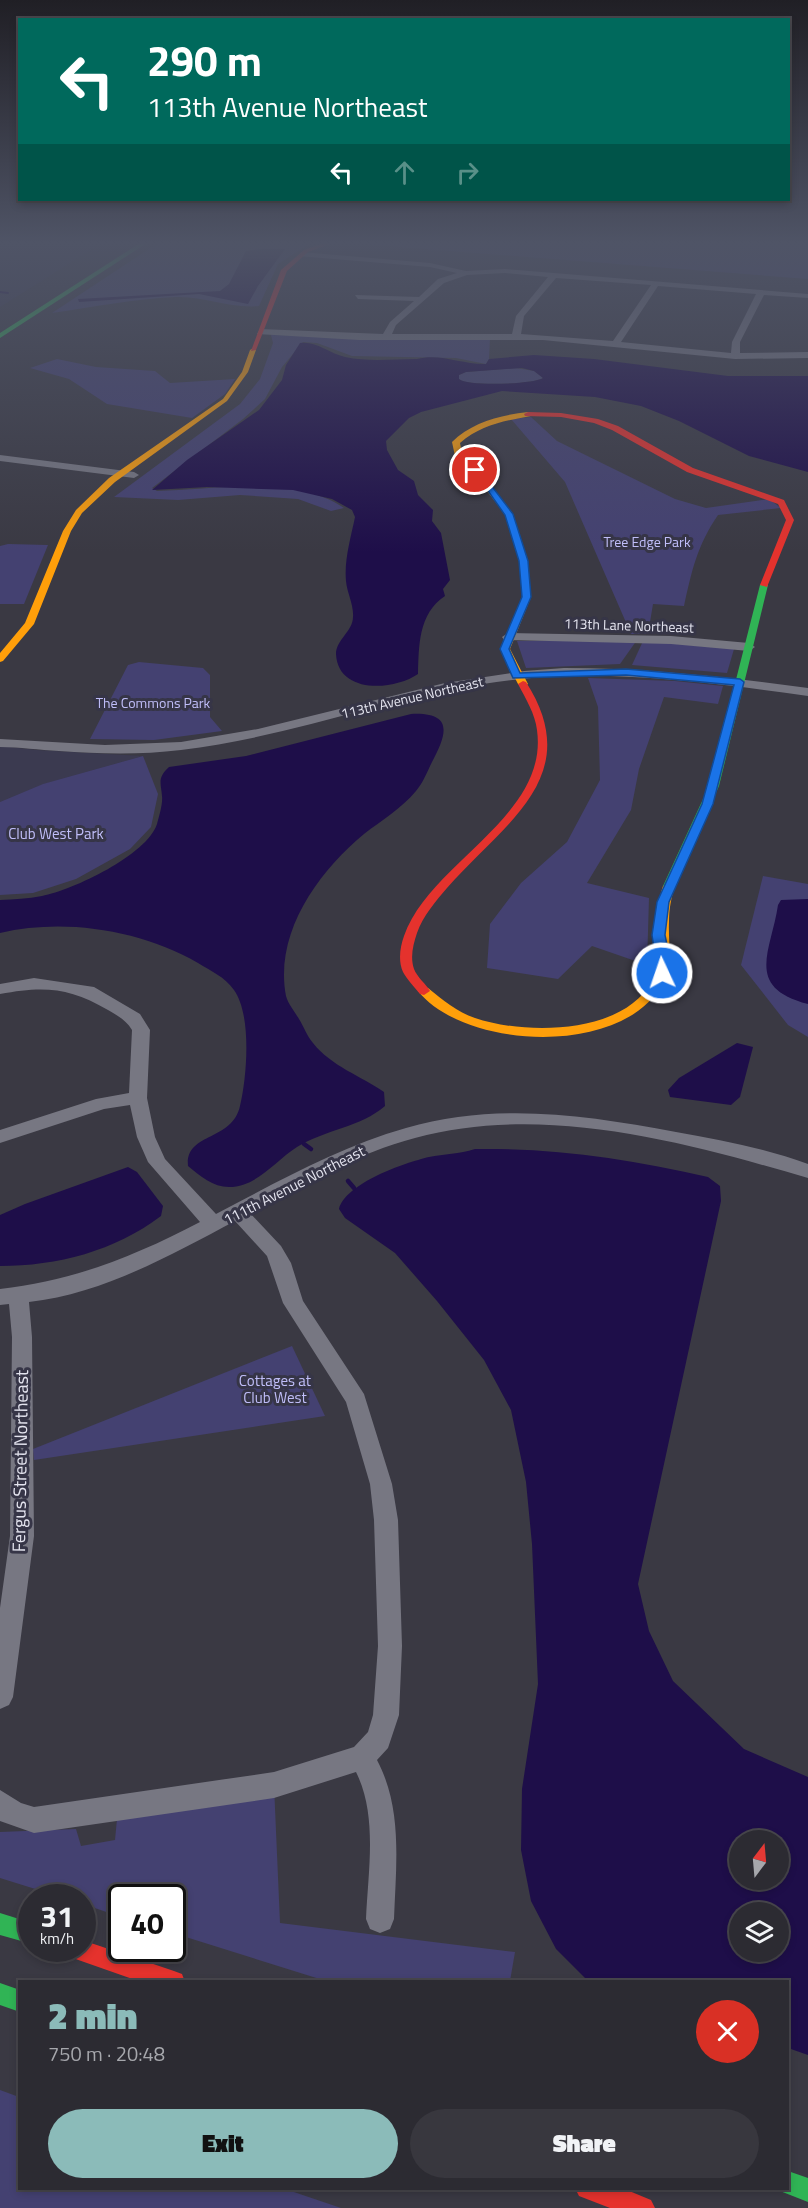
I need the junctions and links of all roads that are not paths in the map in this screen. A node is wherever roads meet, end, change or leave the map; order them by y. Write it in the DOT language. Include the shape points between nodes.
graph roads {
  1 [pos="262,346"];
  2 [pos="651,346"];
  3 [pos="736,346"];
  4 [pos="808,355"];
  5 [pos="735,356"];
  6 [pos="0,458"];
  7 [pos="128,474"];
  8 [pos="57,594"];
  9 [pos="42,630"];
  10 [pos="508,637"];
  11 [pos="749,647"];
  12 [pos="0,659"];
  13 [pos="0,676"];
  14 [pos="516,676"];
  15 [pos="740,682"];
  16 [pos="808,692"];
  17 [pos="0,734"];
  18 [pos="18,742"];
  19 [pos="0,743"];
  20 [pos="0,989"];
  21 [pos="138,1098"];
  22 [pos="0,1137"];
  23 [pos="808,1171"];
  24 [pos="237,1211"];
  25 [pos="215,1224"];
  26 [pos="9,1297"];
  27 [pos="0,1697"];
  28 [pos="362,1757"];
  29 [pos="0,1803"];
  30 [pos="380,1919"];
  31 [pos="0,1924"];
  32 [pos="18,1930"];
  33 [pos="96,1955"];
  34 [pos="168,1980"];
  35 [pos="0,1994"];
  36 [pos="18,2000"];
  37 [pos="789,2183"];
  38 [pos="593,2190"];
  39 [pos="808,2190"];
  40 [pos="643,2208"];
  1 -- 7 [label="main road" via="252,384 244,396 229,410"];
  2 -- 5 [label="street"];
  3 -- 5 [label="street"];
  4 -- 5 [label="street"];
  6 -- 7 [label="street"];
  7 -- 8 [label="main road" via="100,502 81,530"];
  7 -- 12 [label="main road" via="88,501 72,522 29,624"];
  9 -- 13 [label="main road"];
  10 -- 11 [label="street, 113th Lane Northeast" via="671,640"];
  10 -- 11 [label="main road" via="526,597 524,561 509,514 458,454 456,442 483,423 519,415 561,415 615,428 690,470 781,502 788,509 790,522 768,573"];
  10 -- 14 [label="main road" via="505,649"];
  11 -- 15 [label="main road"];
  14 -- 15 [label="street, 113th Avenue Northeast" via="626,672"];
  14 -- 15 [label="main road" via="535,705 543,729 542,752 510,818 408,928 406,963 412,980 429,998 475,1023 504,1029 565,1031 603,1024 625,1014 654,988 662,973 658,935 663,902 707,804"];
  14 -- 18 [label="street, 113th Avenue Northeast" via="426,691 284,730 190,745 118,749"];
  15 -- 16 [label="street, 113th Avenue Northeast"];
  17 -- 18 [label="street, 113th Avenue Northeast"];
  18 -- 19 [label="street, 113th Avenue Northeast"];
  20 -- 21 [label="street" via="34,983 88,991 134,1018 141,1030"];
  21 -- 22 [label="street" via="102,1103"];
  21 -- 25 [label="street" via="146,1137 157,1162"];
  23 -- 24 [label="street, 111th Avenue Northeast" via="755,1154 618,1126 542,1119 479,1121 433,1126 367,1147"];
  24 -- 25 [label="street, 111th Avenue Northeast"];
  24 -- 28 [label="street" via="274,1251 293,1303 356,1401 381,1484 390,1646 386,1715 379,1739"];
  25 -- 26 [label="street, 111th Avenue Northeast" via="146,1260 105,1275"];
  26 -- 27 [label="street, Fergus Street Northeast" via="22,1337 22,1536"];
  28 -- 29 [label="street" via="274,1785 34,1820 6,1810"];
  28 -- 30 [label="street" via="374,1776 382,1805"];
  31 -- 32 [label="main road"];
  33 -- 34 [label="main road"];
  35 -- 36 [label="main road"];
  37 -- 39 [label="main road"];
  38 -- 40 [label="main road"];
}
